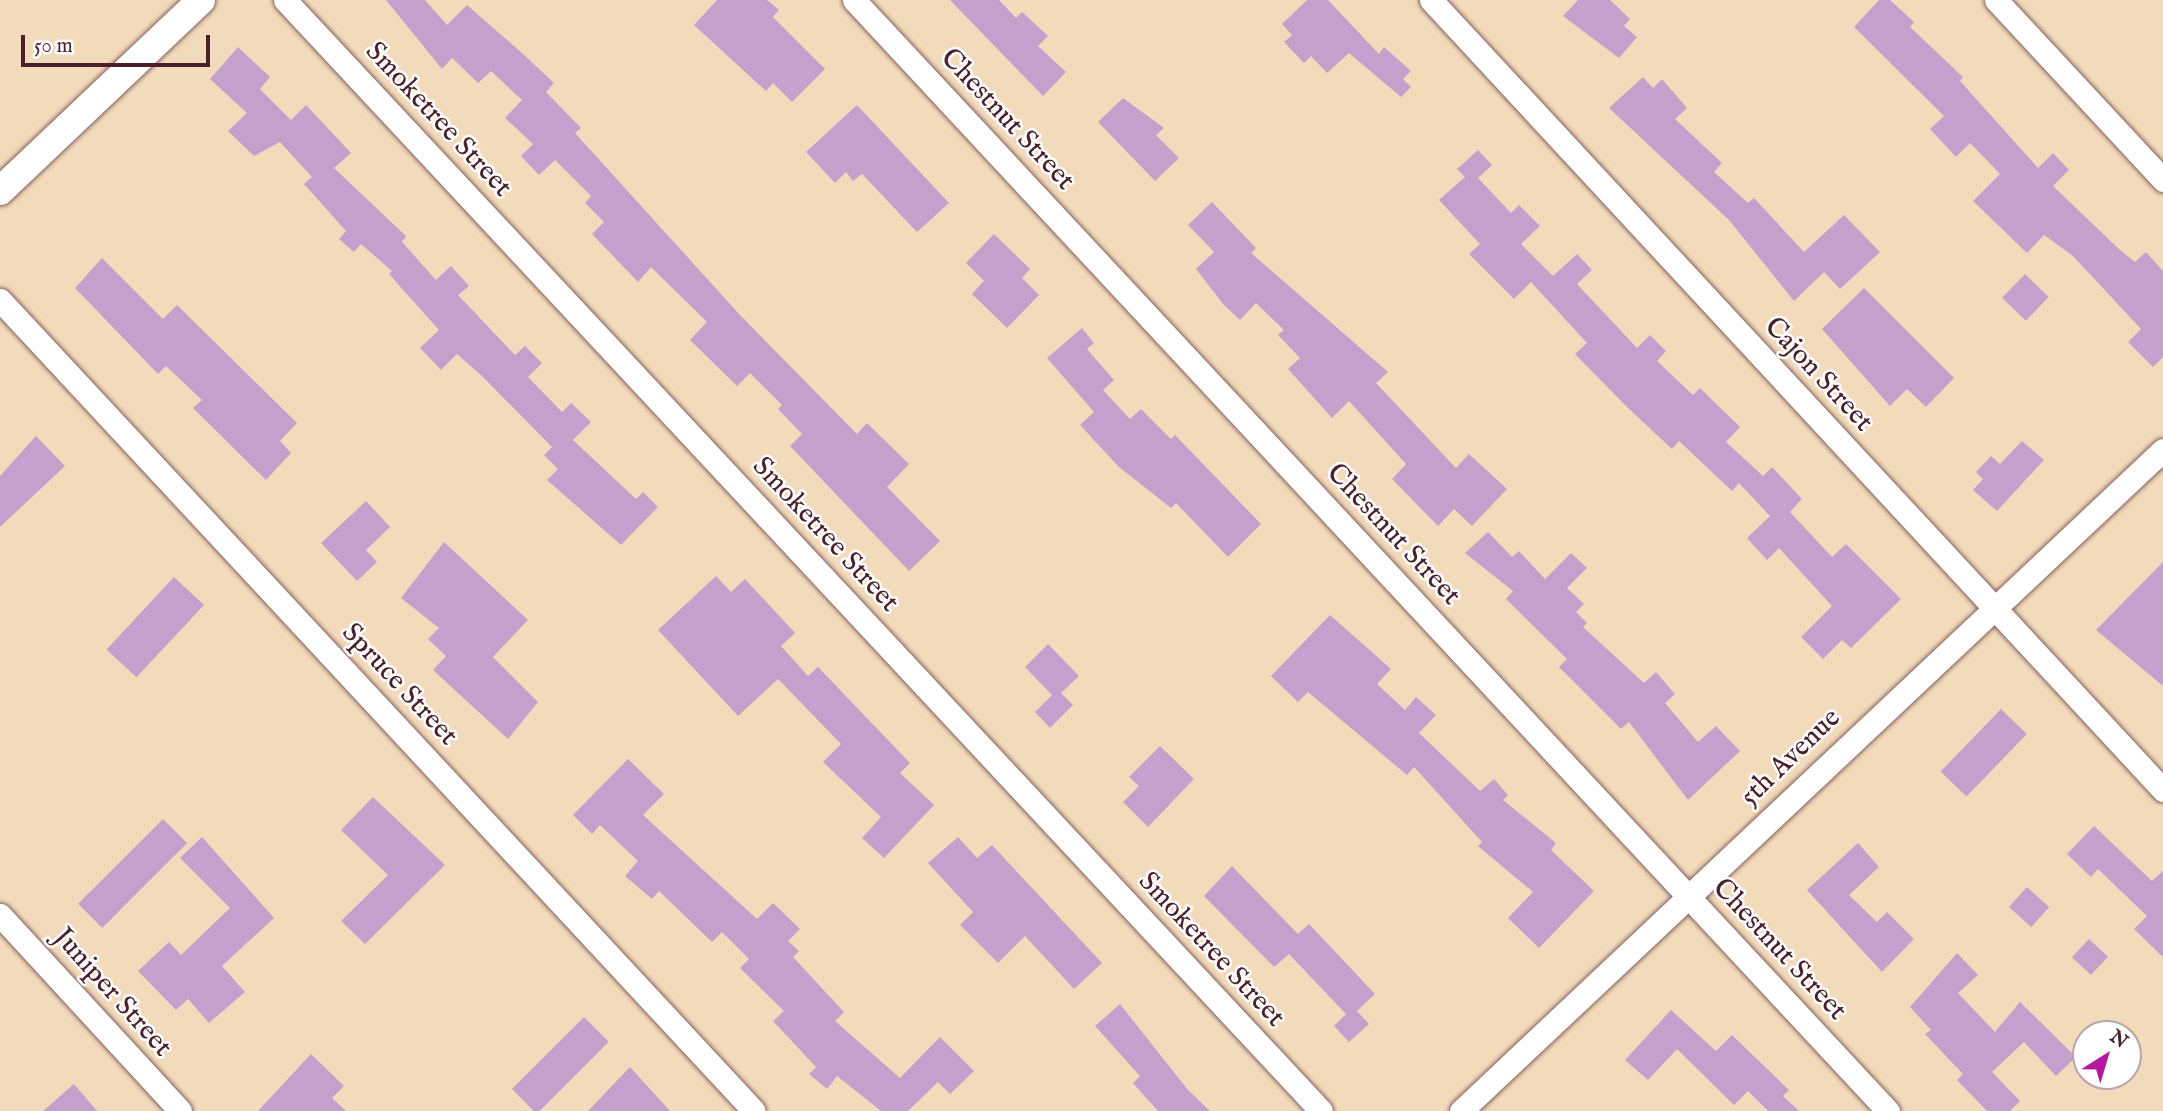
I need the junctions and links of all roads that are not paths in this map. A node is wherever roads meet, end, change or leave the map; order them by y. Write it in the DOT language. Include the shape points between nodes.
graph roads {
  1 [pos="201,0"];
  2 [pos="285,0"];
  3 [pos="854,0"];
  4 [pos="1431,0"];
  5 [pos="1996,0"];
  6 [pos="2163,180"];
  7 [pos="0,191"];
  8 [pos="0,300"];
  9 [pos="2163,450"];
  10 [pos="1992,606"];
  11 [pos="2163,790"];
  12 [pos="1690,897"];
  13 [pos="0,915"];
  14 [pos="180,1111"];
  15 [pos="754,1111"];
  16 [pos="1321,1111"];
  17 [pos="1461,1111"];
  18 [pos="1888,1111"];
  1 -- 7 [label="street"];
  2 -- 16 [label="street, Smoketree Street"];
  3 -- 12 [label="street, Chestnut Street"];
  4 -- 10 [label="street, Cajon Street"];
  5 -- 6 [label="street"];
  8 -- 15 [label="street, Spruce Street"];
  9 -- 10 [label="street, 5th Avenue"];
  10 -- 11 [label="street, Cajon Street"];
  10 -- 12 [label="street, 5th Avenue"];
  12 -- 17 [label="street, 5th Avenue"];
  12 -- 18 [label="street, Chestnut Street"];
  13 -- 14 [label="street, Juniper Street"];
}
